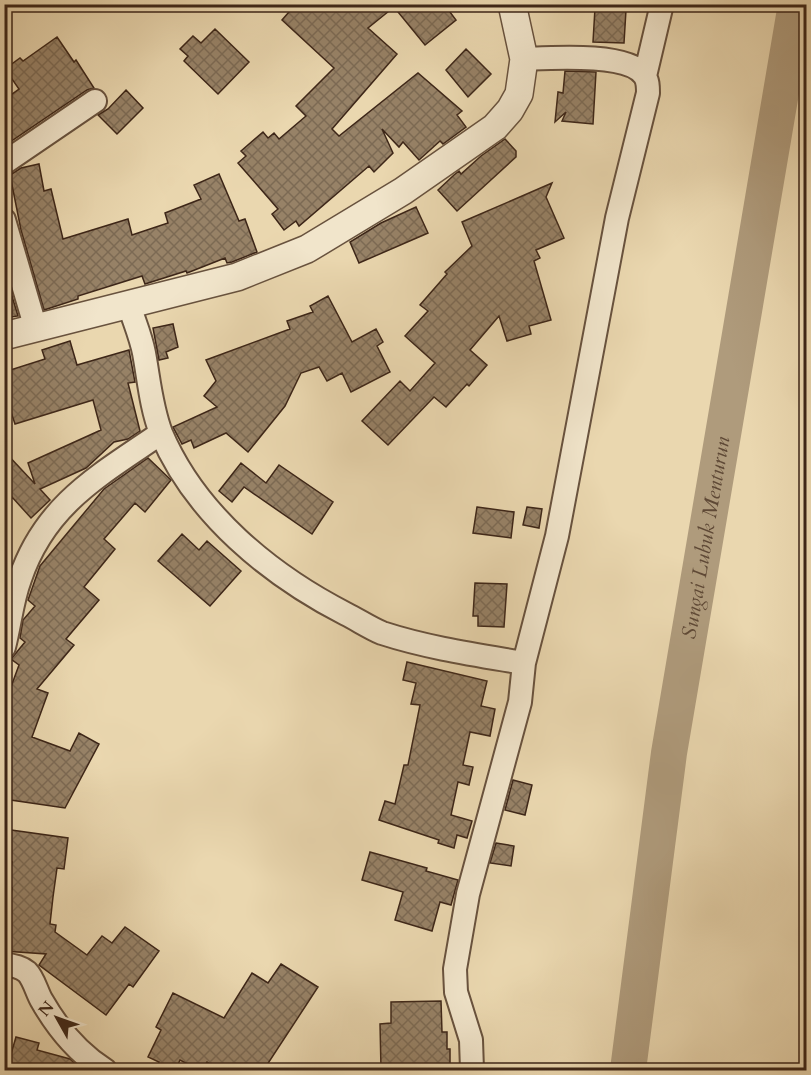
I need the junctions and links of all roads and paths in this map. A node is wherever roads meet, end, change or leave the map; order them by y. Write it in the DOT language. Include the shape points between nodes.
graph roads {
  1 [pos="512,4"];
  2 [pos="662,4"];
  3 [pos="524,59"];
  4 [pos="645,76"];
  5 [pos="95,101"];
  6 [pos="4,163"];
  7 [pos="4,220"];
  8 [pos="129,305"];
  9 [pos="36,328"];
  10 [pos="4,336"];
  11 [pos="162,433"];
  12 [pos="4,647"];
  13 [pos="524,663"];
  14 [pos="4,965"];
  15 [pos="105,1071"];
  16 [pos="472,1071"];
  1 -- 3 [label="street"];
  2 -- 4 [label="street"];
  3 -- 4 [label="street" via="596,58 625,64"];
  3 -- 8 [label="street" via="519,94 495,127 403,191 307,249 237,277"];
  4 -- 13 [label="street" via="648,93 617,218 557,536"];
  5 -- 6 [label="street"];
  7 -- 9 [label="street"];
  8 -- 9 [label="street"];
  8 -- 11 [label="street"];
  9 -- 10 [label="street"];
  11 -- 12 [label="street" via="63,505 41,532 19,580"];
  11 -- 13 [label="street" via="184,474 236,538 319,601 381,632 439,648"];
  13 -- 16 [label="street" via="520,702 468,894 455,969 456,992 471,1040"];
  14 -- 15 [label="street" via="27,972 60,1030"];
}
